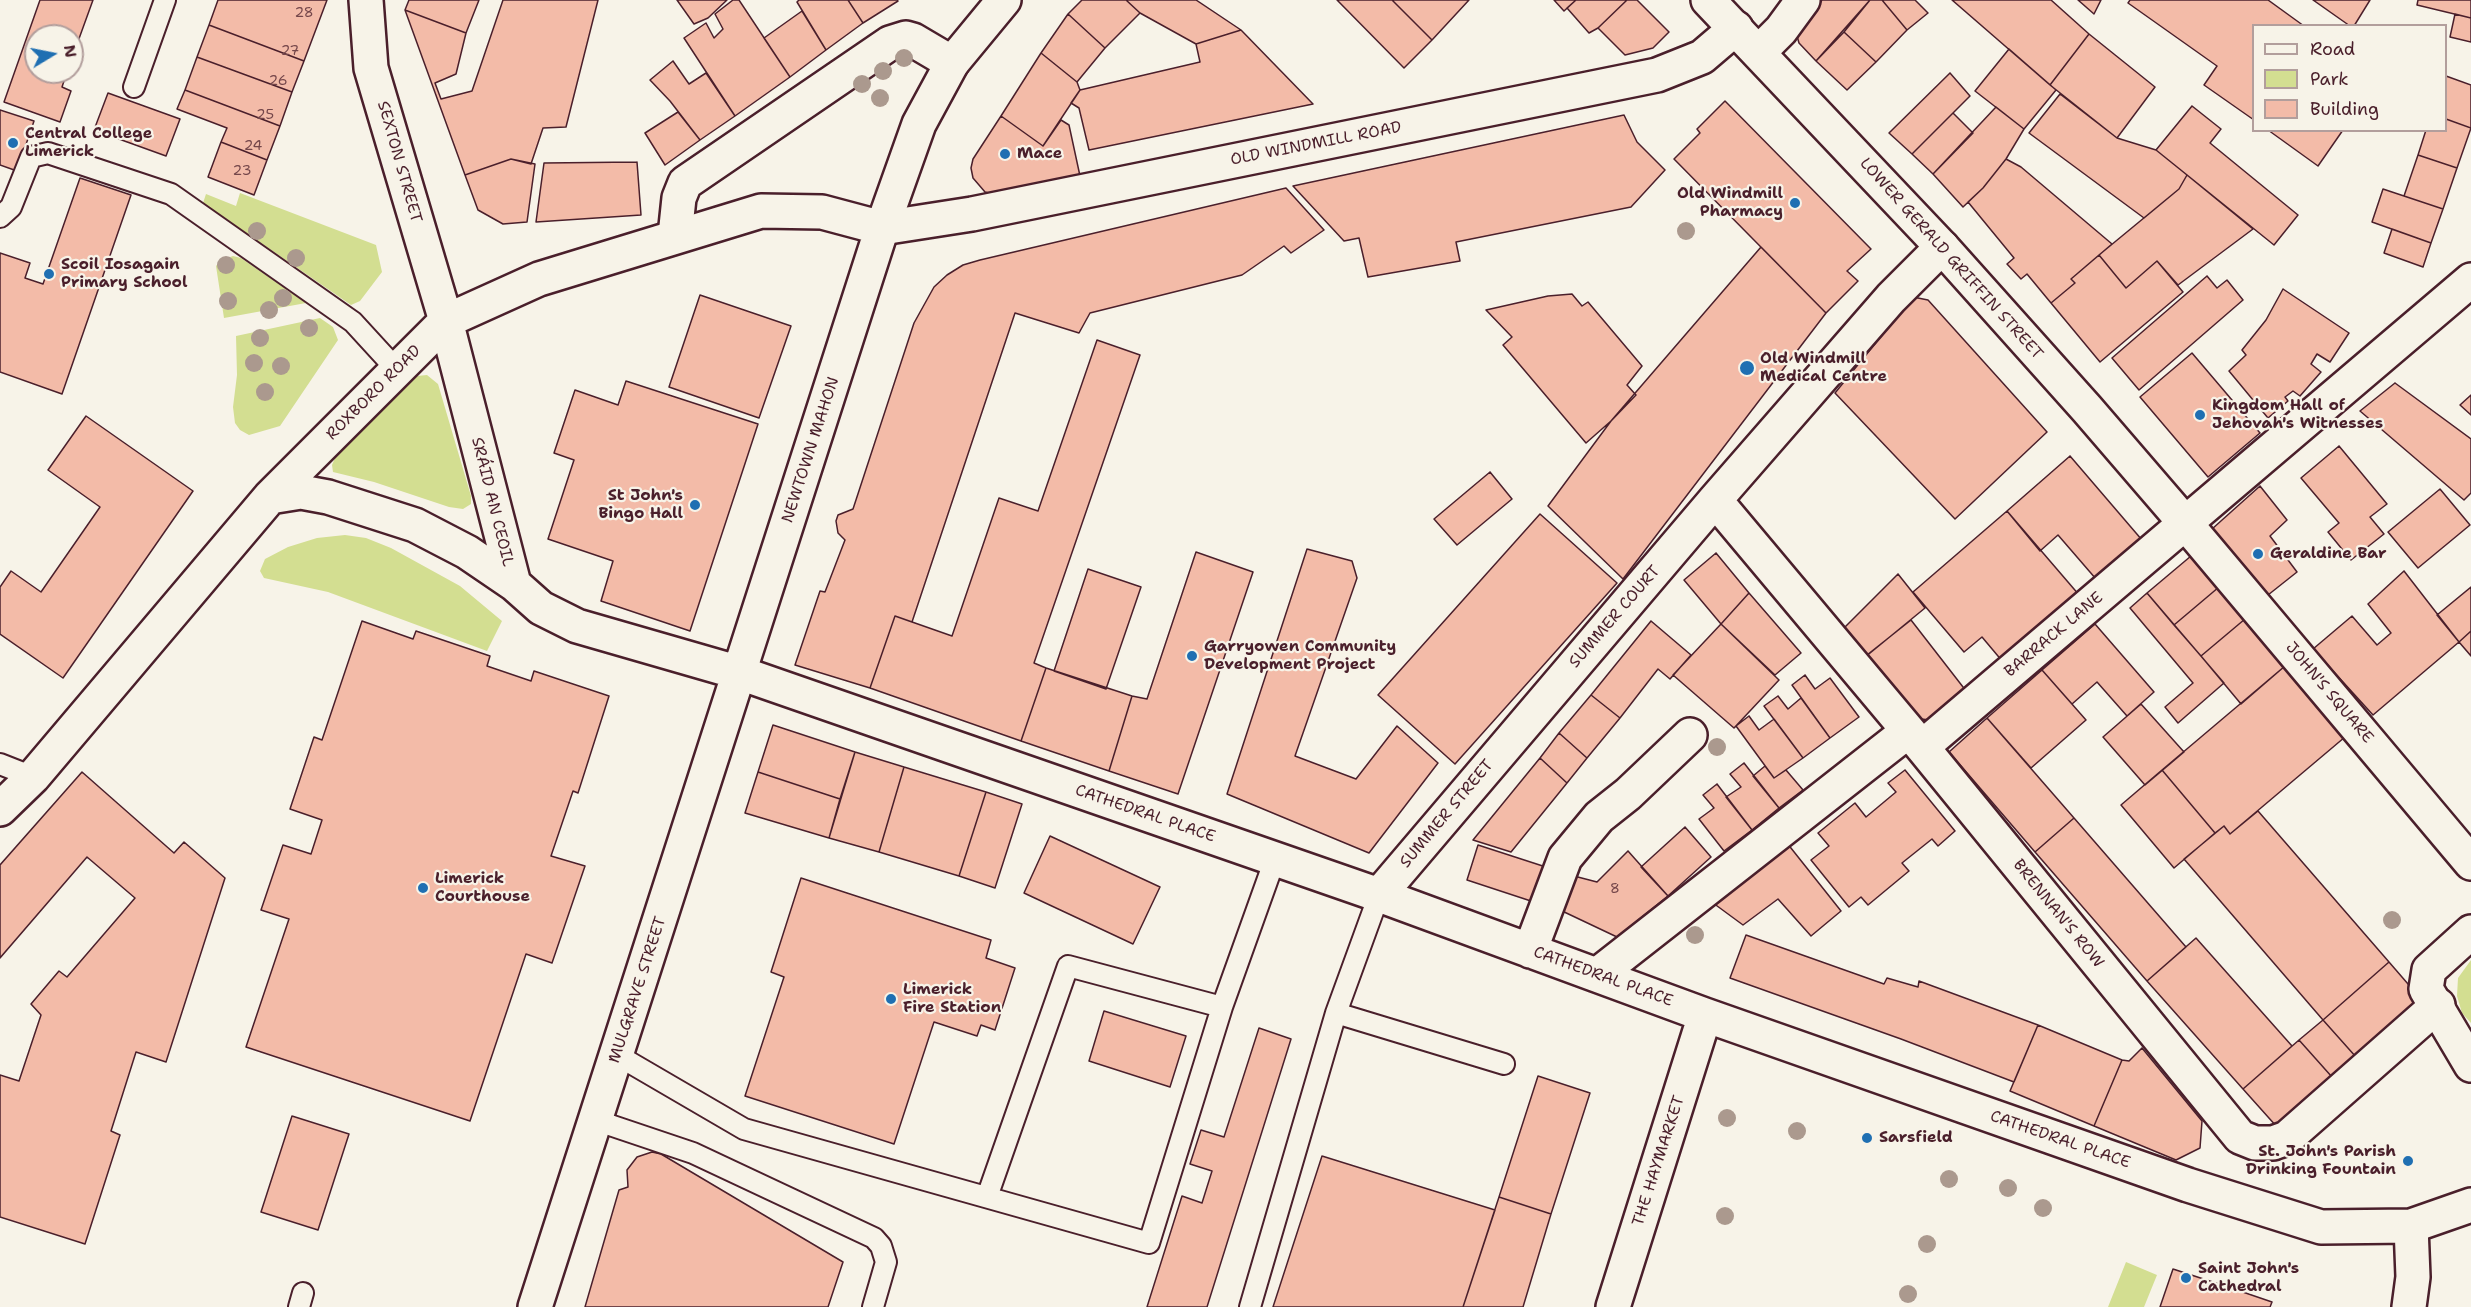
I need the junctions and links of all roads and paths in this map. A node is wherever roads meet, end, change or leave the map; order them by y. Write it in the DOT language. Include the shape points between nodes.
graph roads {
  1 [pos="165,0"];
  2 [pos="366,0"];
  3 [pos="1708,0"];
  4 [pos="1803,0"];
  5 [pos="1000,4"];
  6 [pos="1736,28"];
  7 [pos="1760,52"];
  8 [pos="952,63"];
  9 [pos="134,87"];
  10 [pos="0,217"];
  11 [pos="882,228"];
  12 [pos="675,236"];
  13 [pos="1942,247"];
  14 [pos="2471,280"];
  15 [pos="446,321"];
  16 [pos="397,370"];
  17 [pos="270,497"];
  18 [pos="1715,500"];
  19 [pos="2186,524"];
  20 [pos="513,584"];
  21 [pos="740,673"];
  22 [pos="1515,734"];
  23 [pos="1690,735"];
  24 [pos="1915,740"];
  25 [pos="0,764"];
  26 [pos="33,777"];
  27 [pos="0,809"];
  28 [pos="1275,859"];
  29 [pos="2471,863"];
  30 [pos="1379,895"];
  31 [pos="2471,932"];
  32 [pos="1530,951"];
  33 [pos="1597,975"];
  34 [pos="2438,1005"];
  35 [pos="1222,1007"];
  36 [pos="1336,1013"];
  37 [pos="1705,1015"];
  38 [pos="616,1055"];
  39 [pos="1504,1064"];
  40 [pos="2471,1065"];
  41 [pos="595,1120"];
  42 [pos="987,1197"];
  43 [pos="2471,1205"];
  44 [pos="2411,1226"];
  45 [pos="535,1307"];
  46 [pos="873,1307"];
  47 [pos="1250,1307"];
  48 [pos="1613,1307"];
  49 [pos="2409,1307"];
  1 -- 9 [label="lane"];
  2 -- 15 [label="street, SEXTON STREET" via="371,68"];
  3 -- 6 [label="street, LOWER GERALD GRIFFIN STREET"];
  4 -- 7 [label="street"];
  5 -- 8 [label="street, NEWTOWN MAHON"];
  6 -- 7 [label="street, LOWER GERALD GRIFFIN STREET"];
  6 -- 11 [label="street, OLD WINDMILL ROAD" via="1702,57 1657,75 972,214"];
  7 -- 13 [label="street, LOWER GERALD GRIFFIN STREET"];
  8 -- 11 [label="street, NEWTOWN MAHON" via="919,124"];
  8 -- 12 [label="street" via="913,40 890,43 685,183 679,198"];
  10 -- 16 [label="lane" via="11,207 31,157 48,153 171,194 353,322"];
  11 -- 12 [label="street, ROXBORO ROAD" via="822,212 761,211"];
  11 -- 21 [label="street, NEWTOWN MAHON"];
  12 -- 15 [label="street, ROXBORO ROAD" via="539,279"];
  13 -- 18 [label="street" via="1891,298"];
  13 -- 19 [label="street, LOWER GERALD GRIFFIN STREET"];
  14 -- 19 [label="street, BARRACK LANE"];
  15 -- 16 [label="street, ROXBORO ROAD"];
  15 -- 20 [label="street, SRÁID AN CEOIL"];
  16 -- 17 [label="street, ROXBORO ROAD"];
  17 -- 20 [label="street" via="301,492 328,497 415,525 467,552"];
  17 -- 26 [label="street, ROXBORO ROAD"];
  18 -- 22 [label="street, SUMMER COURT"];
  18 -- 24 [label="street, BRENNAN'S ROW"];
  19 -- 24 [label="street, BARRACK LANE"];
  19 -- 29 [label="street, JOHN'S SQUARE"];
  20 -- 21 [label="street, SRÁID AN CEOIL" via="541,608 577,626"];
  21 -- 28 [label="street, CATHEDRAL PLACE"];
  21 -- 38 [label="street, MULGRAVE STREET"];
  22 -- 30 [label="street, SUMMER STREET"];
  23 -- 32 [label="street" via="1599,817 1565,858"];
  24 -- 33 [label="street, BARRACK LANE"];
  24 -- 34 [label="street, BRENNAN'S ROW" via="2240,1137 2255,1143 2287,1138"];
  25 -- 26 [label="lane"];
  26 -- 27 [label="street, ROXBORO ROAD"];
  28 -- 30 [label="street, CATHEDRAL PLACE"];
  28 -- 35 [label="lane"];
  30 -- 32 [label="street, CATHEDRAL PLACE"];
  30 -- 36 [label="lane"];
  31 -- 34 [label="street" via="2429,970 2426,989"];
  32 -- 33 [label="street, CATHEDRAL PLACE"];
  33 -- 37 [label="street, CATHEDRAL PLACE"];
  34 -- 40 [label="street"];
  35 -- 42 [label="lane" via="1068,966"];
  35 -- 42 [label="lane" via="1149,1243"];
  36 -- 39 [label="lane"];
  36 -- 47 [label="lane"];
  37 -- 44 [label="street, CATHEDRAL PLACE" via="2188,1185 2321,1227"];
  37 -- 48 [label="street, THE HAYMARKET"];
  38 -- 41 [label="street, MULGRAVE STREET"];
  38 -- 42 [label="lane" via="744,1129"];
  41 -- 45 [label="street, MULGRAVE STREET"];
  41 -- 46 [label="lane" via="693,1154 874,1238 886,1262"];
  43 -- 44 [label="street, CATHEDRAL PLACE"];
  44 -- 49 [label="street" via="2413,1277"];
}
